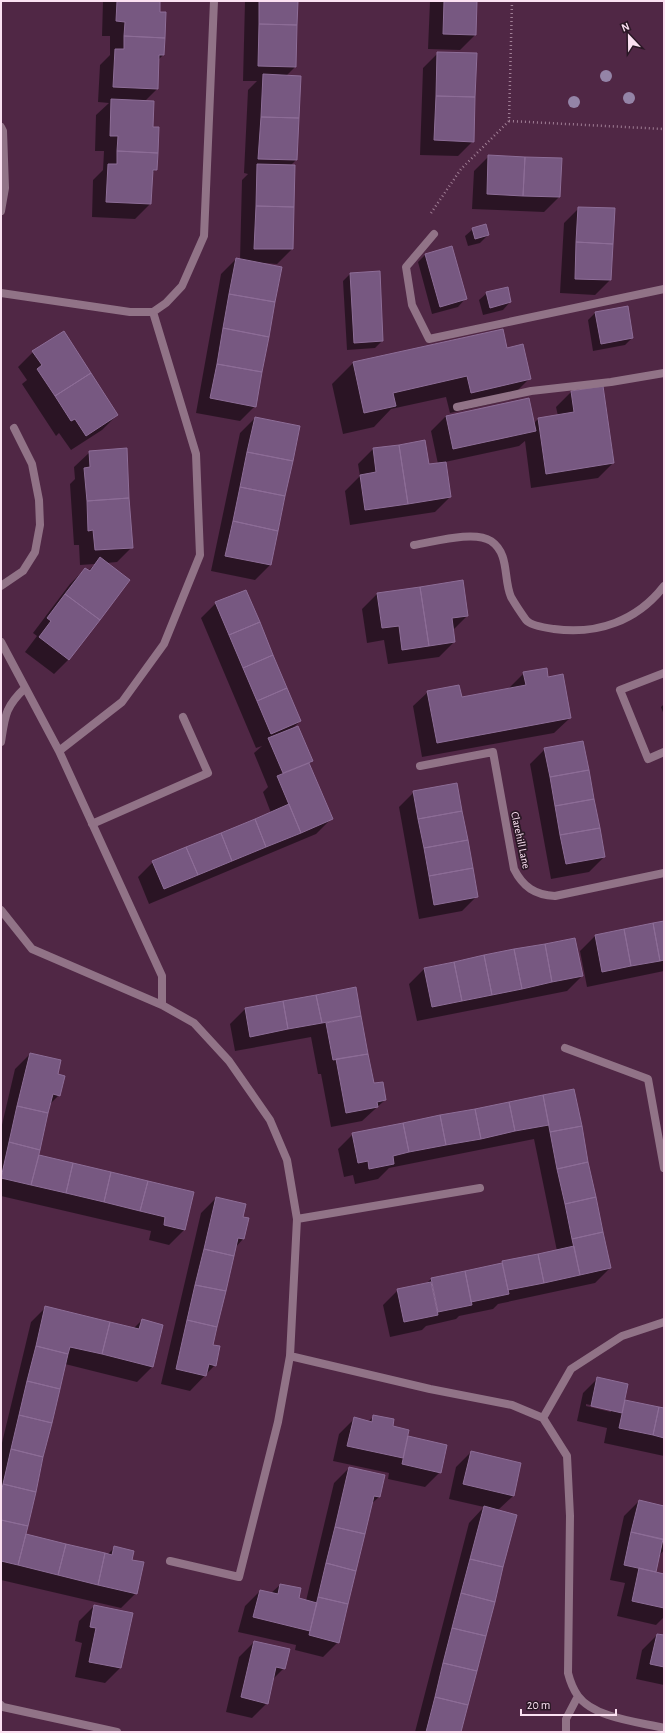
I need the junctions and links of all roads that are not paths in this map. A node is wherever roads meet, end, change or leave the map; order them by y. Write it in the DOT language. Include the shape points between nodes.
graph roads {
  1 [pos="214,1"];
  2 [pos="1,127"];
  3 [pos="1,212"];
  4 [pos="434,234"];
  5 [pos="664,289"];
  6 [pos="1,293"];
  7 [pos="153,312"];
  8 [pos="664,373"];
  9 [pos="457,407"];
  10 [pos="14,428"];
  11 [pos="414,545"];
  12 [pos="1,586"];
  13 [pos="664,586"];
  14 [pos="1,642"];
  15 [pos="664,673"];
  16 [pos="26,688"];
  17 [pos="183,717"];
  18 [pos="1,742"];
  19 [pos="59,751"];
  20 [pos="664,752"];
  21 [pos="420,766"];
  22 [pos="92,824"];
  23 [pos="664,873"];
  24 [pos="1,910"];
  25 [pos="162,1005"];
  26 [pos="565,1048"];
  27 [pos="664,1168"];
  28 [pos="480,1188"];
  29 [pos="297,1219"];
  30 [pos="664,1322"];
  31 [pos="290,1356"];
  32 [pos="543,1418"];
  33 [pos="170,1561"];
  34 [pos="578,1696"];
  35 [pos="1,1705"];
  36 [pos="664,1728"];
  37 [pos="117,1732"];
  38 [pos="566,1732"];
  1 -- 7 [label="street" via="204,236 182,286"];
  2 -- 3 [label="street" via="5,188"];
  4 -- 5 [label="street" via="406,267 412,305 428,339"];
  6 -- 7 [label="street" via="130,312"];
  7 -- 19 [label="street" via="196,454 200,555 164,644 122,702"];
  8 -- 9 [label="street" via="531,391"];
  10 -- 12 [label="street" via="32,464 39,500 40,525 35,552 23,571"];
  11 -- 13 [label="street" via="475,536 491,542 502,554 511,596 527,622 570,632 611,626 628,618 644,608"];
  14 -- 16 [label="street"];
  15 -- 20 [label="street" via="620,690 648,759"];
  16 -- 18 [label="street" via="5,714"];
  16 -- 19 [label="street"];
  17 -- 22 [label="street" via="208,773"];
  19 -- 22 [label="street"];
  21 -- 23 [label="street, Clarehill Lane" via="493,752 514,869 532,891 555,896"];
  22 -- 25 [label="street" via="162,976"];
  24 -- 25 [label="street" via="32,949"];
  25 -- 29 [label="street" via="194,1023 229,1061 270,1120 287,1160"];
  26 -- 27 [label="street" via="648,1079"];
  28 -- 29 [label="street"];
  29 -- 31 [label="street"];
  30 -- 32 [label="street" via="622,1336 571,1369"];
  31 -- 32 [label="street" via="430,1389 512,1405"];
  31 -- 33 [label="street" via="278,1422 239,1576"];
  32 -- 34 [label="street" via="566,1456 570,1516 568,1673"];
  34 -- 36 [label="street" via="596,1711"];
  34 -- 38 [label="street" via="566,1719"];
  35 -- 37 [label="street"];
}
